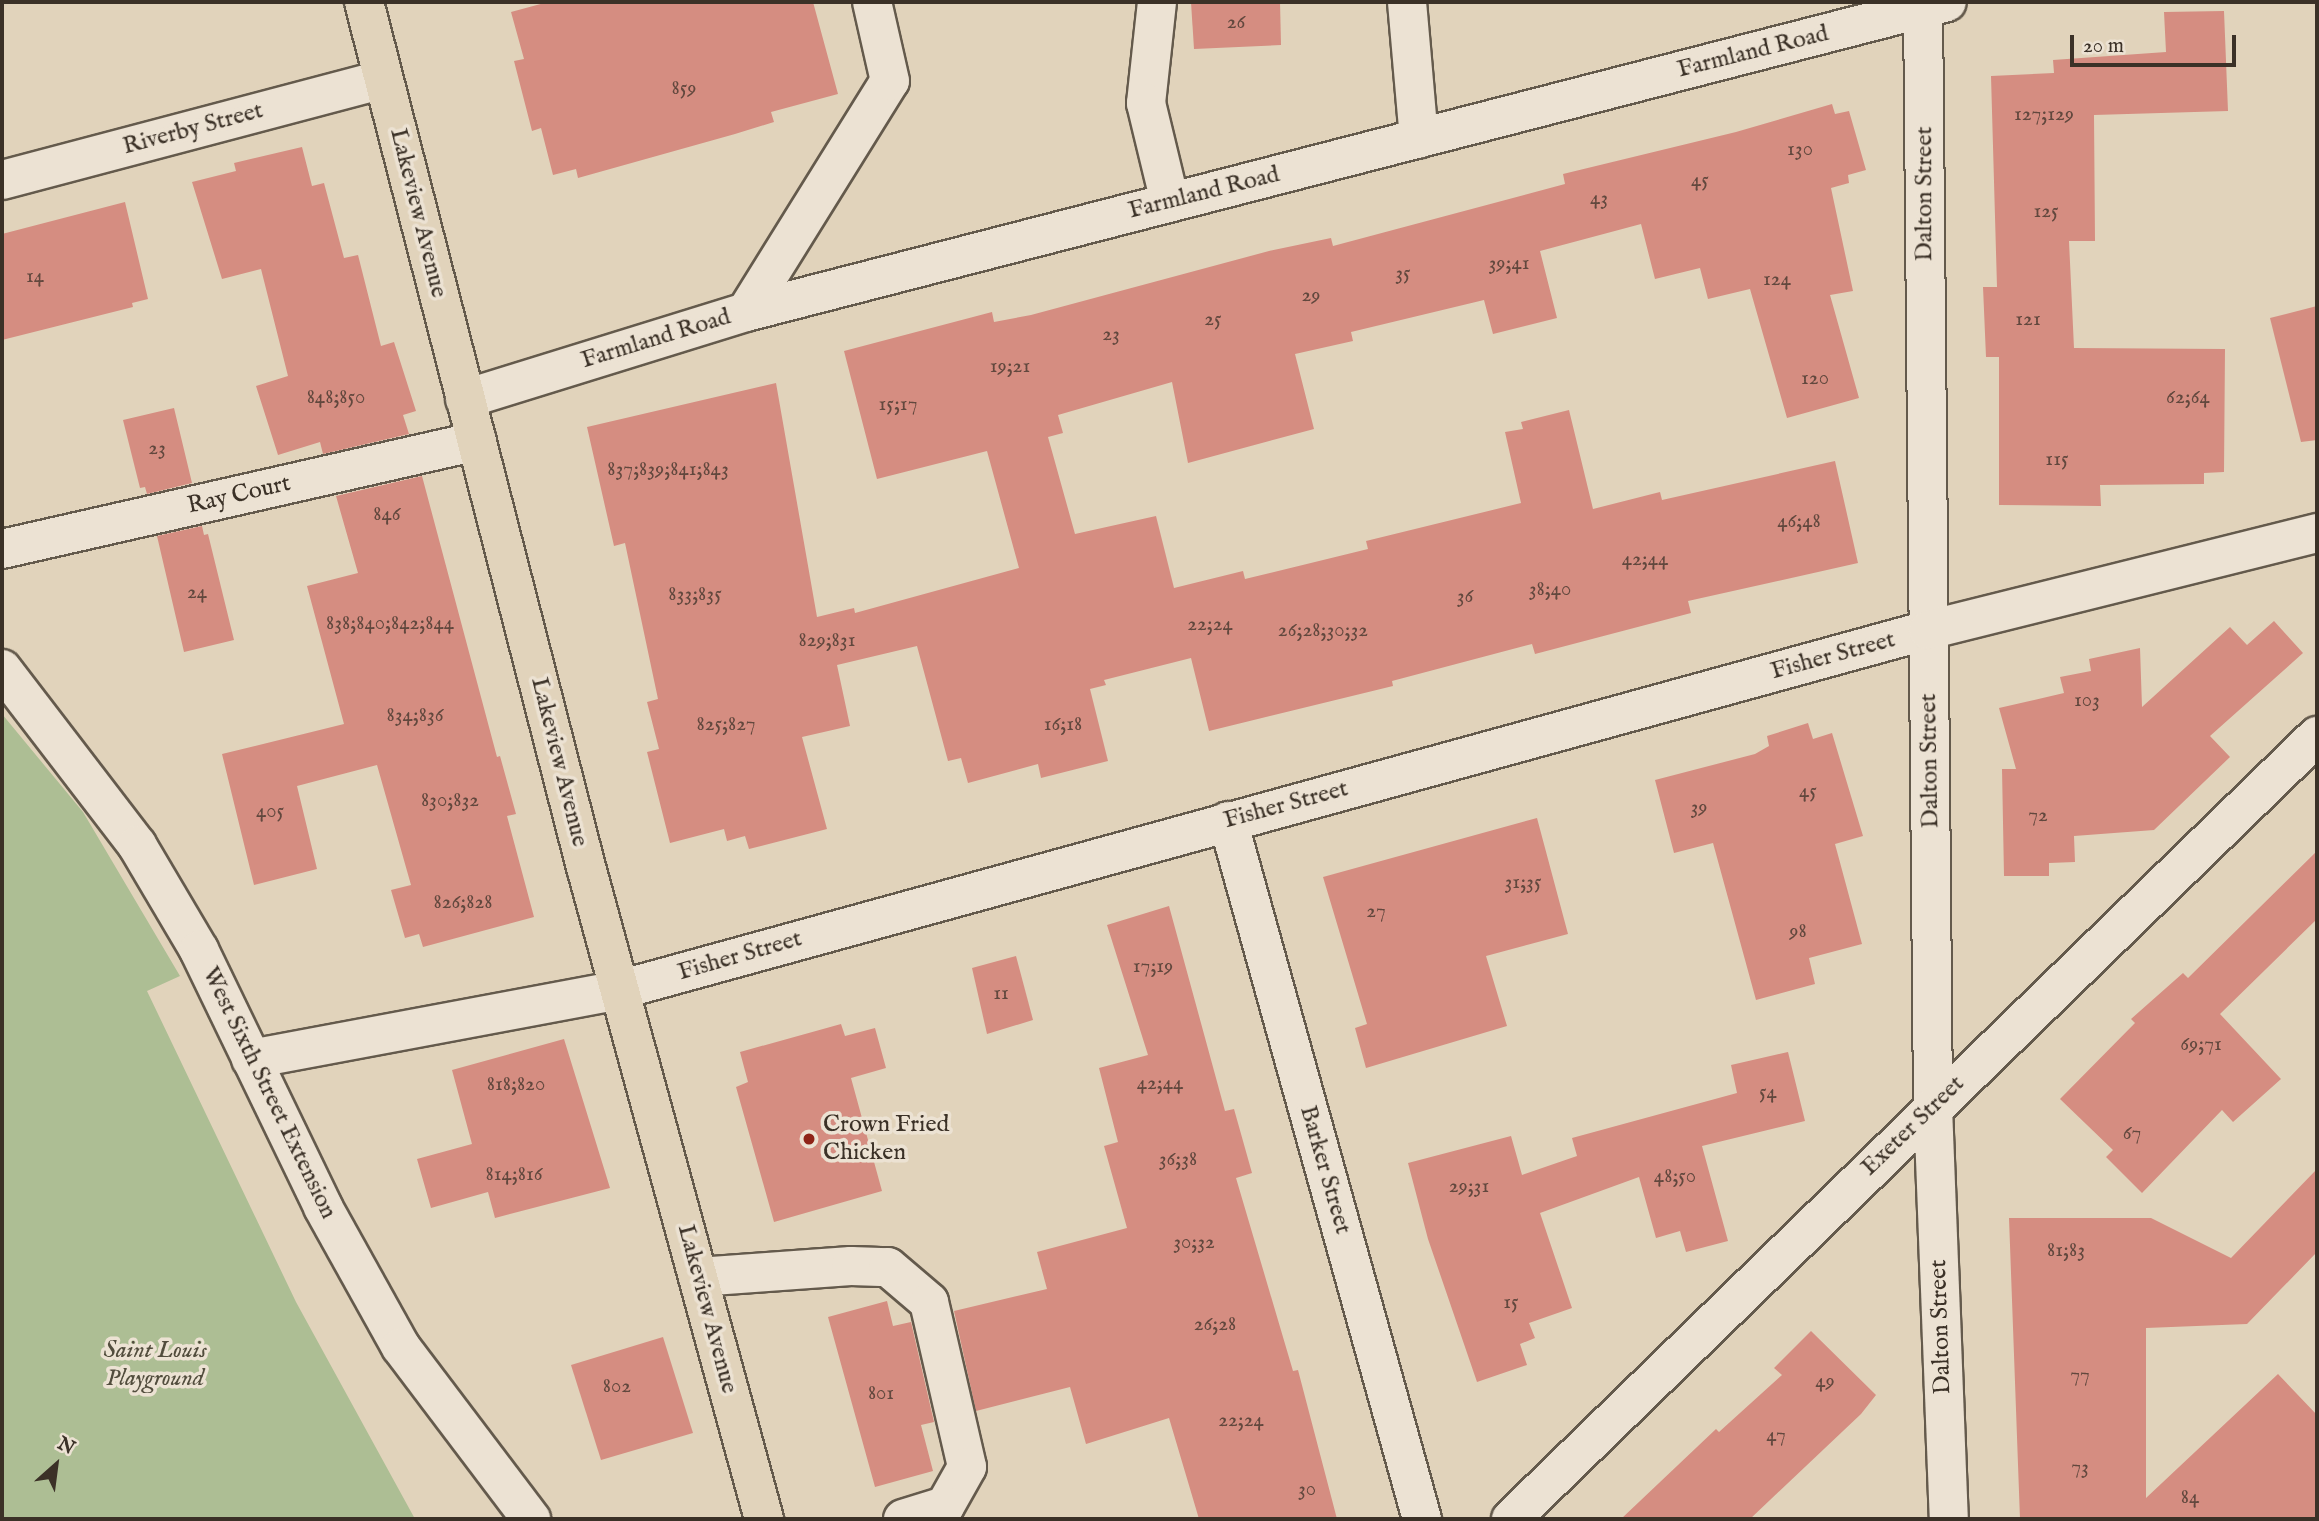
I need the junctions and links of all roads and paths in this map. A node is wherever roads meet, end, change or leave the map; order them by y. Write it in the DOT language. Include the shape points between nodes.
graph roads {
  1 [pos="872,2"];
  2 [pos="1157,2"];
  3 [pos="1407,2"];
  4 [pos="368,3"];
  5 [pos="1931,4"];
  6 [pos="383,79"];
  7 [pos="1419,138"];
  8 [pos="2,180"];
  9 [pos="1170,202"];
  10 [pos="746,312"];
  11 [pos="465,398"];
  12 [pos="477,442"];
  13 [pos="2317,533"];
  14 [pos="2,549"];
  15 [pos="1928,630"];
  16 [pos="2,669"];
  17 [pos="2317,736"];
  18 [pos="1228,821"];
  19 [pos="619,990"];
  20 [pos="251,1059"];
  21 [pos="1933,1107"];
  22 [pos="698,1278"];
  23 [pos="531,1519"];
  24 [pos="764,1519"];
  25 [pos="903,1519"];
  26 [pos="1422,1519"];
  27 [pos="1511,1519"];
  28 [pos="1949,1519"];
  1 -- 10 [label="street" via="890,81"];
  2 -- 9 [label="street" via="1146,103"];
  3 -- 7 [label="street"];
  4 -- 6 [label="main road, Lakeview Avenue"];
  5 -- 7 [label="street, Farmland Road"];
  5 -- 15 [label="street, Dalton Street"];
  6 -- 8 [label="street, Riverby Street"];
  6 -- 11 [label="main road, Lakeview Avenue"];
  7 -- 9 [label="street, Farmland Road"];
  9 -- 10 [label="street, Farmland Road"];
  10 -- 11 [label="street, Farmland Road"];
  11 -- 12 [label="main road, Lakeview Avenue"];
  12 -- 14 [label="street, Ray Court"];
  12 -- 19 [label="main road, Lakeview Avenue"];
  13 -- 15 [label="street, Fisher Street"];
  15 -- 18 [label="street, Fisher Street"];
  15 -- 21 [label="street, Dalton Street"];
  16 -- 20 [label="street, West Sixth Street Extension" via="136,845 199,950"];
  17 -- 21 [label="street, Exeter Street"];
  18 -- 19 [label="street, Fisher Street"];
  18 -- 26 [label="street, Barker Street"];
  19 -- 20 [label="street, Fisher Street"];
  19 -- 22 [label="main road, Lakeview Avenue"];
  20 -- 23 [label="street, West Sixth Street Extension" via="323,1207 401,1346"];
  21 -- 27 [label="street, Exeter Street"];
  21 -- 28 [label="street, Dalton Street"];
  22 -- 24 [label="main road, Lakeview Avenue"];
  22 -- 25 [label="street" via="851,1266 888,1268 929,1302 967,1467 945,1506"];
}
